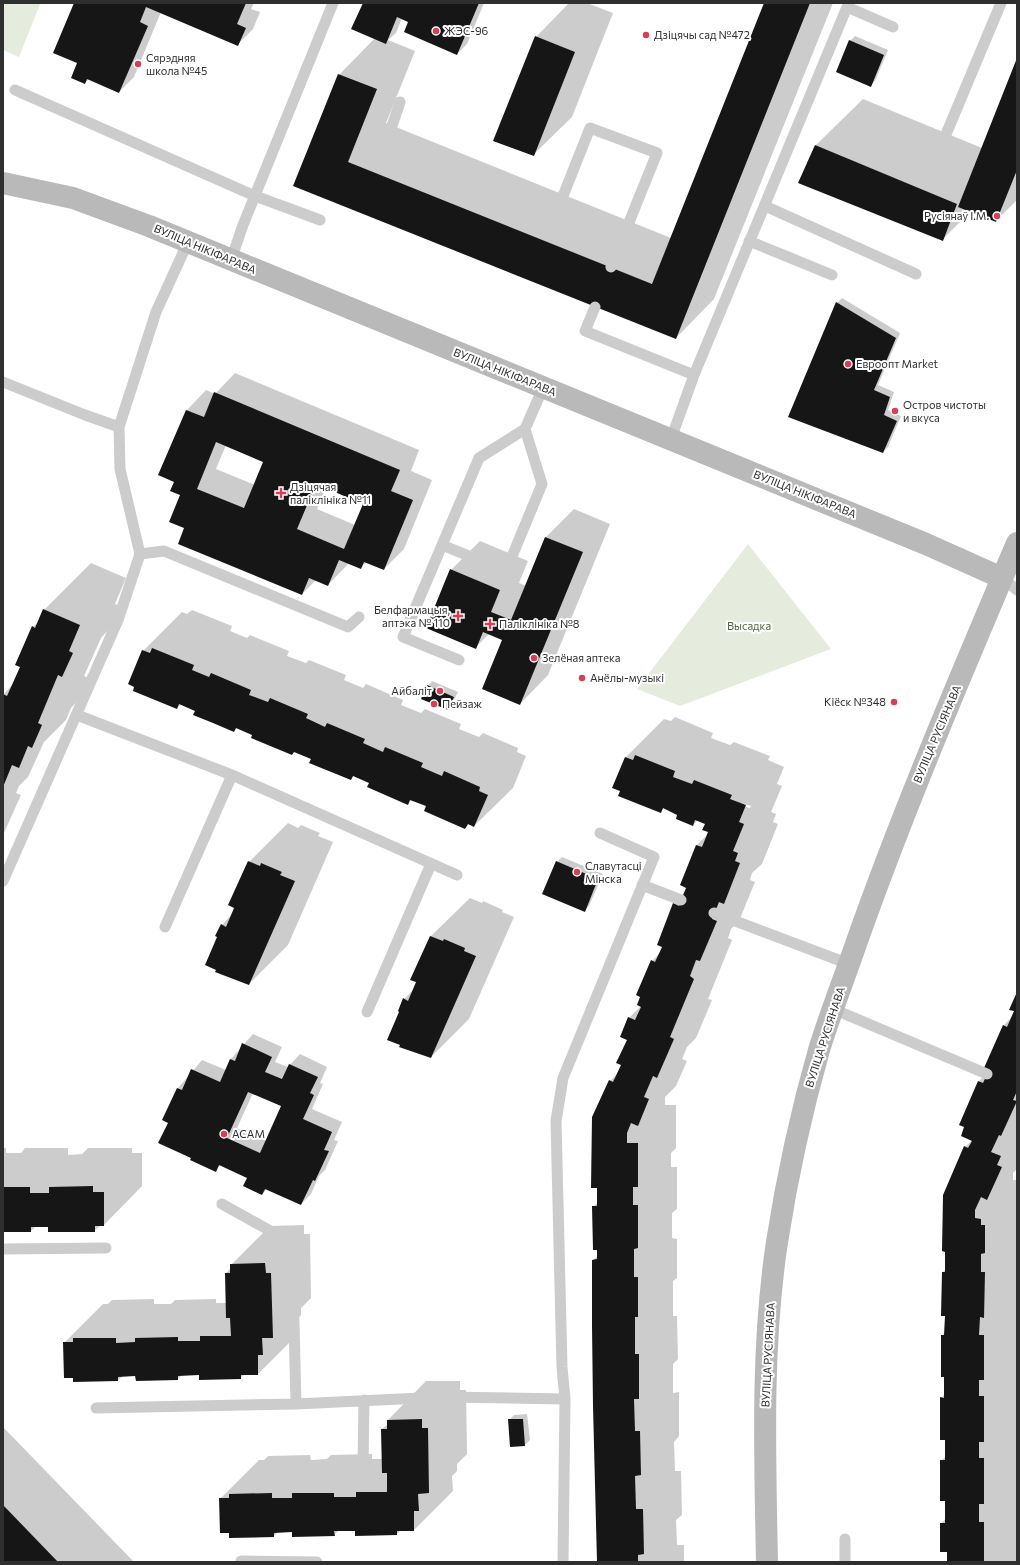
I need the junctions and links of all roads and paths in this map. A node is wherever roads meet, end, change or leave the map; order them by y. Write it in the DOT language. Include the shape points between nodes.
graph roads {
  1 [pos="333,3"];
  2 [pos="1001,3"];
  3 [pos="892,27"];
  4 [pos="15,90"];
  5 [pos="400,102"];
  6 [pos="939,151"];
  7 [pos="3,183"];
  8 [pos="255,196"];
  9 [pos="561,202"];
  10 [pos="765,206"];
  11 [pos="320,220"];
  12 [pos="622,239"];
  13 [pos="749,241"];
  14 [pos="188,242"];
  15 [pos="231,260"];
  16 [pos="611,267"];
  17 [pos="916,274"];
  18 [pos="832,275"];
  19 [pos="595,307"];
  20 [pos="694,375"];
  21 [pos="3,382"];
  22 [pos="543,388"];
  23 [pos="118,427"];
  24 [pos="525,429"];
  25 [pos="671,439"];
  26 [pos="1017,543"];
  27 [pos="442,545"];
  28 [pos="140,554"];
  29 [pos="1009,584"];
  30 [pos="359,617"];
  31 [pos="459,660"];
  32 [pos="77,714"];
  33 [pos="232,775"];
  34 [pos="600,833"];
  35 [pos="431,864"];
  36 [pos="457,875"];
  37 [pos="3,881"];
  38 [pos="642,885"];
  39 [pos="681,900"];
  40 [pos="714,913"];
  41 [pos="165,927"];
  42 [pos="849,964"];
  43 [pos="833,1009"];
  44 [pos="367,1012"];
  45 [pos="987,1074"];
  46 [pos="222,1204"];
  47 [pos="106,1248"];
  48 [pos="3,1249"];
  49 [pos="565,1399"];
  50 [pos="364,1400"];
  51 [pos="296,1404"];
  52 [pos="96,1408"];
  53 [pos="364,1465"];
  54 [pos="845,1539"];
  55 [pos="241,1561"];
  56 [pos="317,1562"];
  57 [pos="563,1562"];
  58 [pos="767,1562"];
  59 [pos="845,1562"];
  1 -- 8 [label="lane"];
  2 -- 6 [label="lane"];
  3 -- 10 [label="lane" via="847,7"];
  4 -- 8 [label="lane"];
  5 -- 9 [label="lane" via="388,138"];
  7 -- 14 [label="main road, ВУЛІЦА НІКІФАРАВА" via="73,198"];
  8 -- 11 [label="lane"];
  8 -- 15 [label="lane"];
  9 -- 12 [label="lane" via="576,218"];
  9 -- 12 [label="lane" via="590,128 658,153"];
  10 -- 13 [label="lane"];
  10 -- 17 [label="lane"];
  12 -- 16 [label="lane"];
  13 -- 18 [label="lane"];
  13 -- 20 [label="lane"];
  14 -- 15 [label="main road, ВУЛІЦА НІКІФАРАВА"];
  14 -- 23 [label="lane" via="156,312"];
  15 -- 22 [label="main road, ВУЛІЦА НІКІФАРАВА"];
  19 -- 20 [label="lane" via="585,331"];
  20 -- 25 [label="lane"];
  21 -- 23 [label="lane"];
  22 -- 24 [label="lane"];
  22 -- 25 [label="main road, ВУЛІЦА НІКІФАРАВА"];
  23 -- 28 [label="lane" via="120,469"];
  24 -- 27 [label="lane" via="479,458"];
  24 -- 27 [label="lane" via="542,484 506,571"];
  25 -- 29 [label="main road, ВУЛІЦА НІКІФАРАВА" via="926,544"];
  26 -- 29 [label="main road, ВУЛІЦА РУСІЯНАВА"];
  27 -- 31 [label="lane" via="403,637"];
  28 -- 30 [label="lane" via="164,551 348,627"];
  28 -- 32 [label="lane" via="118,620"];
  29 -- 42 [label="main road, ВУЛІЦА РУСІЯНАВА" via="886,858"];
  32 -- 33 [label="lane"];
  32 -- 37 [label="lane"];
  33 -- 35 [label="lane"];
  33 -- 41 [label="lane"];
  34 -- 38 [label="lane" via="654,857"];
  35 -- 36 [label="lane"];
  35 -- 44 [label="lane"];
  38 -- 39 [label="lane"];
  38 -- 49 [label="lane" via="564,1078 556,1121"];
  40 -- 42 [label="lane"];
  42 -- 43 [label="main road, ВУЛІЦА РУСІЯНАВА"];
  43 -- 45 [label="lane"];
  43 -- 58 [label="main road, ВУЛІЦА РУСІЯНАВА" via="798,1132 785,1193 770,1298 765,1423"];
  46 -- 51 [label="lane" via="292,1243"];
  47 -- 48 [label="lane"];
  49 -- 50 [label="lane" via="442,1397"];
  49 -- 57 [label="lane"];
  50 -- 51 [label="lane"];
  50 -- 53 [label="lane"];
  51 -- 52 [label="lane"];
  54 -- 59 [label="lane"];
  55 -- 56 [label="lane"];
}
